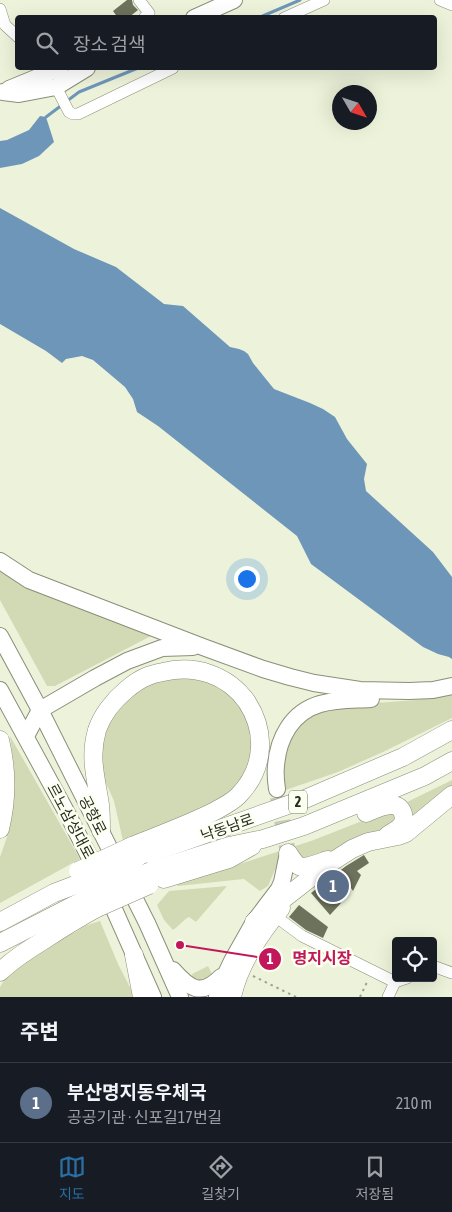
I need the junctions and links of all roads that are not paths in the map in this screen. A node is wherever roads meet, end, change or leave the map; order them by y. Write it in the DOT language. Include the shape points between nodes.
graph roads {
  1 [pos="139,0"];
  2 [pos="234,0"];
  3 [pos="324,0"];
  4 [pos="440,0"];
  5 [pos="452,5"];
  6 [pos="2,6"];
  7 [pos="147,15"];
  8 [pos="201,15"];
  9 [pos="291,15"];
  10 [pos="15,34"];
  11 [pos="55,70"];
  12 [pos="84,70"];
  13 [pos="169,70"];
  14 [pos="56,87"];
  15 [pos="2,92"];
  16 [pos="0,561"];
  17 [pos="0,636"];
  18 [pos="202,647"];
  19 [pos="452,686"];
  20 [pos="0,690"];
  21 [pos="409,691"];
  22 [pos="40,710"];
  23 [pos="452,730"];
  24 [pos="26,736"];
  25 [pos="1,752"];
  26 [pos="452,761"];
  27 [pos="276,789"];
  28 [pos="3,792"];
  29 [pos="452,794"];
  30 [pos="304,826"];
  31 [pos="0,829"];
  32 [pos="101,831"];
  33 [pos="382,839"];
  34 [pos="134,852"];
  35 [pos="288,853"];
  36 [pos="339,857"];
  37 [pos="88,889"];
  38 [pos="296,889"];
  39 [pos="275,916"];
  40 [pos="0,922"];
  41 [pos="254,922"];
  42 [pos="0,943"];
  43 [pos="134,955"];
  44 [pos="164,959"];
  45 [pos="236,966"];
  46 [pos="437,967"];
  47 [pos="0,972"];
  48 [pos="452,973"];
  49 [pos="392,980"];
  50 [pos="395,982"];
  51 [pos="142,997"];
  52 [pos="153,997"];
  53 [pos="180,997"];
  54 [pos="216,997"];
  55 [pos="232,997"];
  56 [pos="388,997"];
  1 -- 7 [label="street" via="149,13"];
  2 -- 8 [label="main road"];
  3 -- 9 [label="street"];
  4 -- 5 [label="street"];
  6 -- 10 [label="street" via="5,25"];
  11 -- 15 [label="main road"];
  12 -- 14 [label="main road"];
  13 -- 14 [label="street" via="78,114 69,112"];
  14 -- 15 [label="main road" via="19,94"];
  16 -- 18 [label="main road" via="29,580"];
  17 -- 22 [label="main road, 공항로"];
  18 -- 21 [label="main road" via="314,683 360,690"];
  18 -- 22 [label="main road" via="162,648 127,661"];
  19 -- 21 [label="main road"];
  20 -- 24 [label="main road, 르노삼성대로"];
  21 -- 27 [label="main road" via="386,699 335,701 303,712 285,732 278,749"];
  22 -- 24 [label="main road"];
  22 -- 32 [label="main road, 공항로"];
  23 -- 34 [label="main road, 낙동남로 / 2" via="403,757 305,799"];
  24 -- 43 [label="main road, 르노삼성대로" via="102,880"];
  25 -- 28 [label="main road"];
  26 -- 30 [label="main road, 낙동남로 / 2" via="425,776"];
  28 -- 31 [label="main road"];
  29 -- 33 [label="main road" via="406,833"];
  30 -- 33 [label="main road" via="324,828 387,805 396,806 402,811 404,822"];
  30 -- 37 [label="main road, 낙동남로 / 2, bridge" via="263,840 229,846 153,877"];
  32 -- 34 [label="main road" via="93,748 107,710 120,695 149,675 172,670 203,672 230,684 243,696 258,726 260,757 250,783 226,805"];
  32 -- 44 [label="main road, 공항로"];
  33 -- 36 [label="main road" via="359,845"];
  34 -- 37 [label="main road, 낙동남로 / 2, bridge"];
  35 -- 36 [label="main road" via="298,865 303,866"];
  35 -- 41 [label="main road" via="279,889"];
  36 -- 38 [label="main road"];
  37 -- 40 [label="main road, 낙동남로 / 2" via="54,893"];
  37 -- 42 [label="main road, 낙동남로 / 2"];
  37 -- 47 [label="main road" via="70,923 24,952"];
  38 -- 39 [label="main road"];
  38 -- 41 [label="main road"];
  39 -- 45 [label="main road"];
  39 -- 49 [label="street" via="302,936"];
  41 -- 45 [label="main road"];
  43 -- 51 [label="main road"];
  43 -- 52 [label="main road"];
  44 -- 45 [label="main road" via="197,992 211,989"];
  44 -- 53 [label="main road, 공항로"];
  45 -- 54 [label="main road" via="222,982"];
  45 -- 55 [label="main road"];
  46 -- 48 [label="street"];
  50 -- 56 [label="street"];
}
